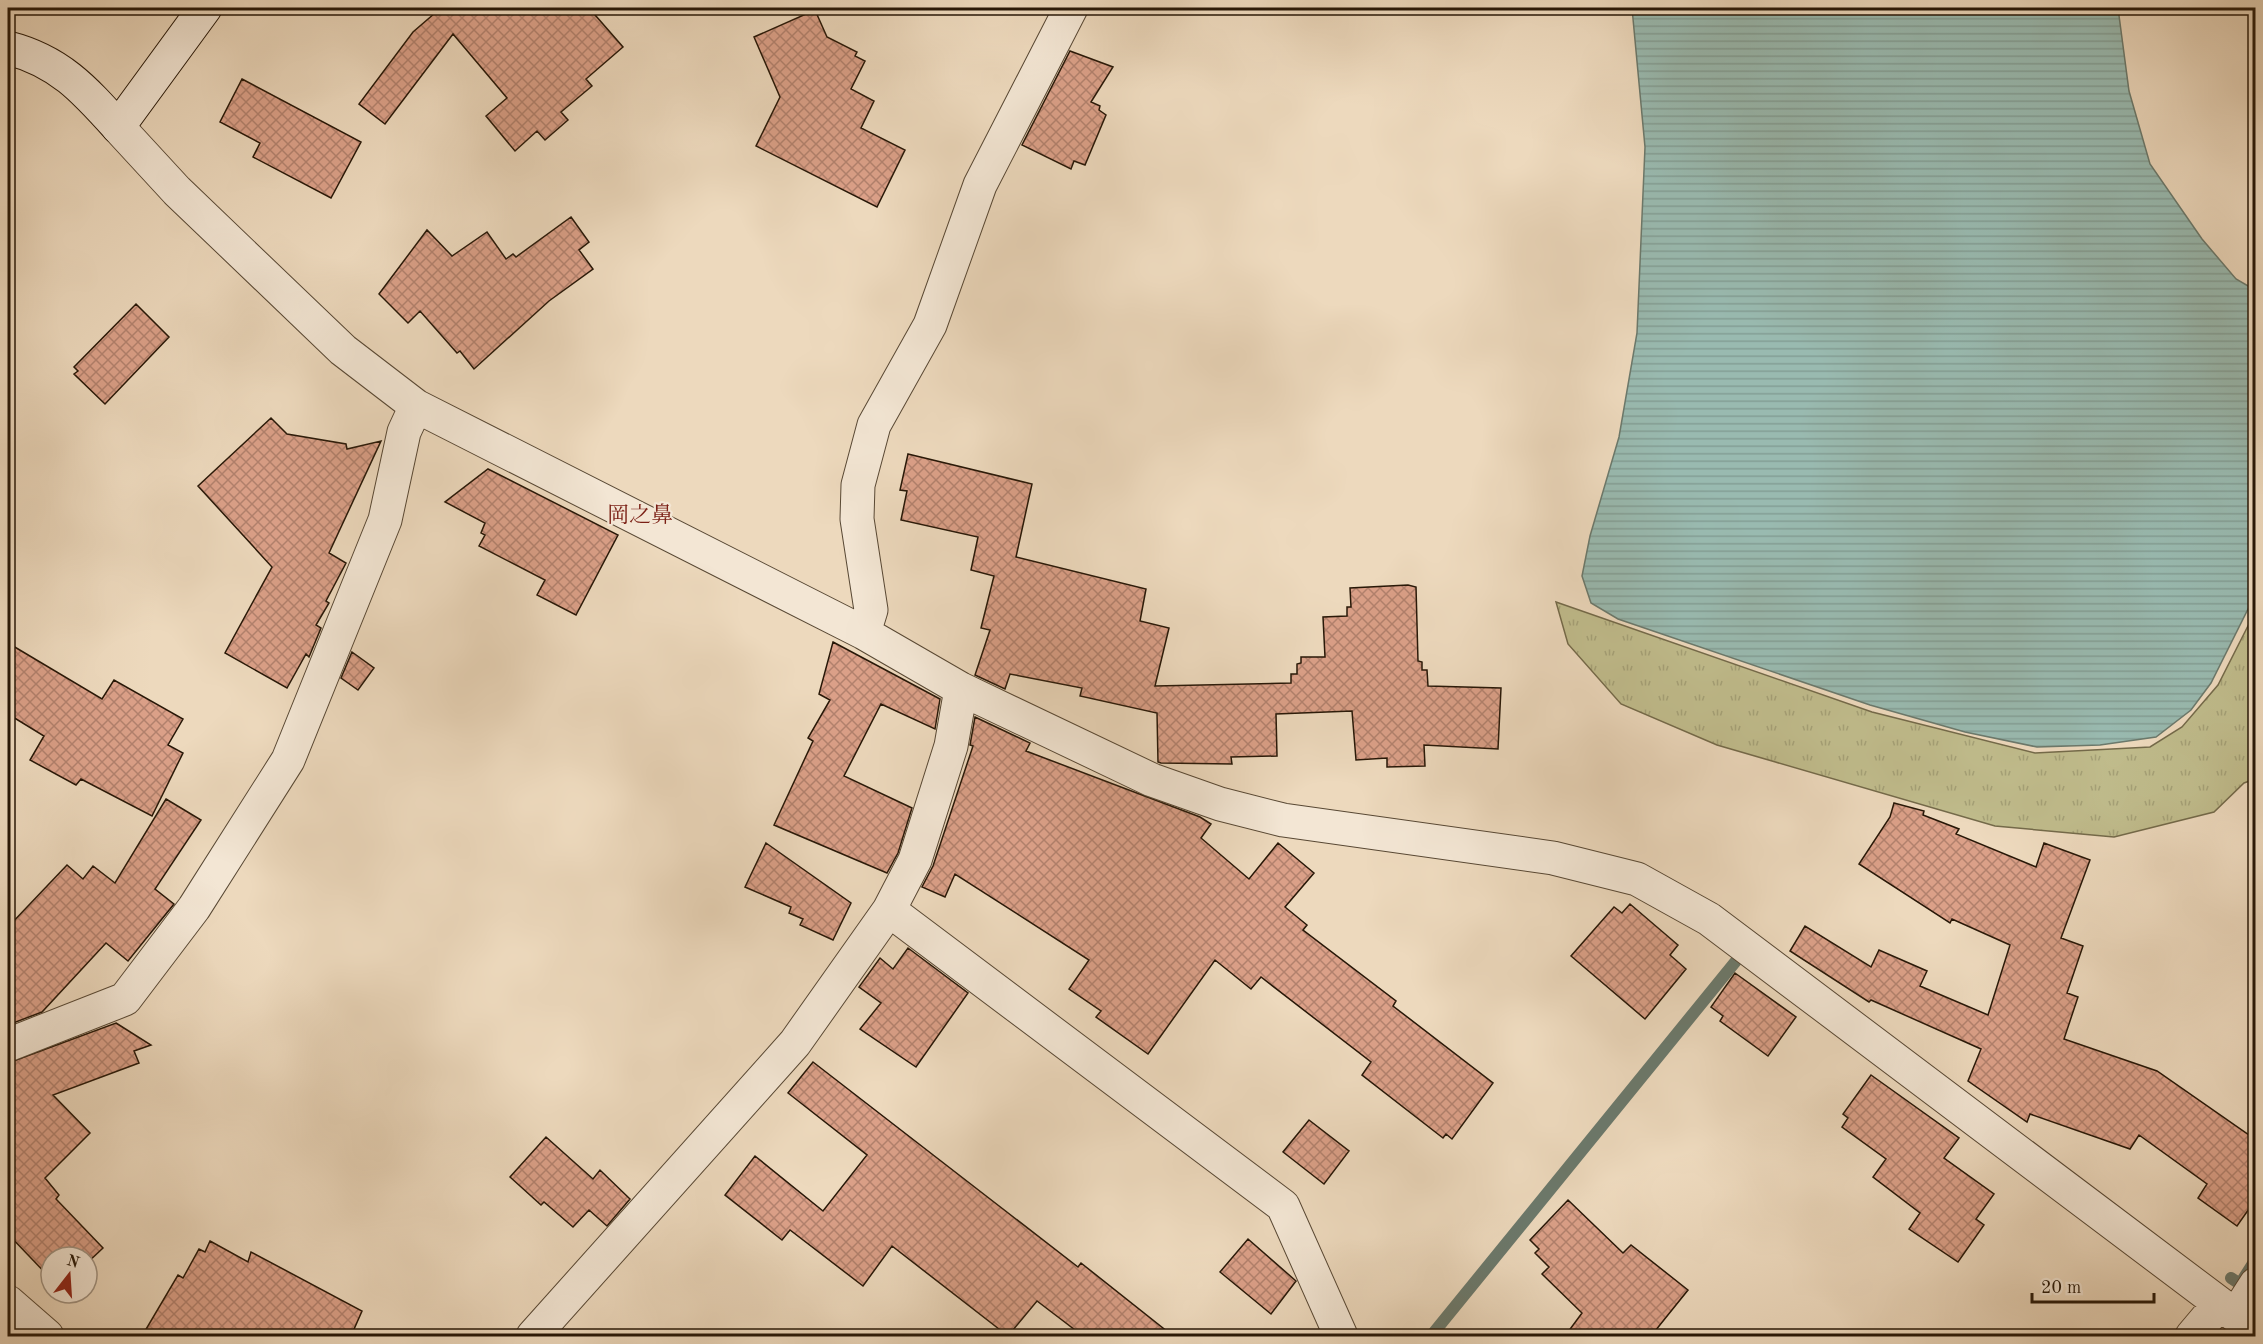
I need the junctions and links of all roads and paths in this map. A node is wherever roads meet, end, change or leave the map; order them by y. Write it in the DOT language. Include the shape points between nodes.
graph roads {
  1 [pos="205,8"];
  2 [pos="1071,8"];
  3 [pos="8,48"];
  4 [pos="118,127"];
  5 [pos="416,406"];
  6 [pos="864,633"];
  7 [pos="961,689"];
  8 [pos="889,910"];
  9 [pos="8,1045"];
  10 [pos="2256,1284"];
  11 [pos="8,1302"];
  12 [pos="2237,1316"];
  13 [pos="47,1336"];
  14 [pos="533,1336"];
  15 [pos="1341,1336"];
  16 [pos="2192,1336"];
  1 -- 4 [label="street"];
  2 -- 6 [label="street" via="980,185 930,325 874,425 858,485 857,519 871,610"];
  3 -- 4 [label="street" via="49,63 77,82"];
  4 -- 5 [label="street" via="177,191 343,350"];
  5 -- 6 [label="street"];
  5 -- 9 [label="street" via="404,432 385,520 288,760 194,908 125,999"];
  6 -- 7 [label="street"];
  7 -- 8 [label="street" via="951,746 915,860"];
  7 -- 12 [label="street" via="1152,780 1220,804 1283,820 1553,858 1637,879 1709,919"];
  8 -- 14 [label="street" via="795,1043"];
  8 -- 15 [label="street" via="1283,1206"];
  10 -- 12 [label="street"];
  11 -- 13 [label="street"];
  12 -- 16 [label="street"];
}
